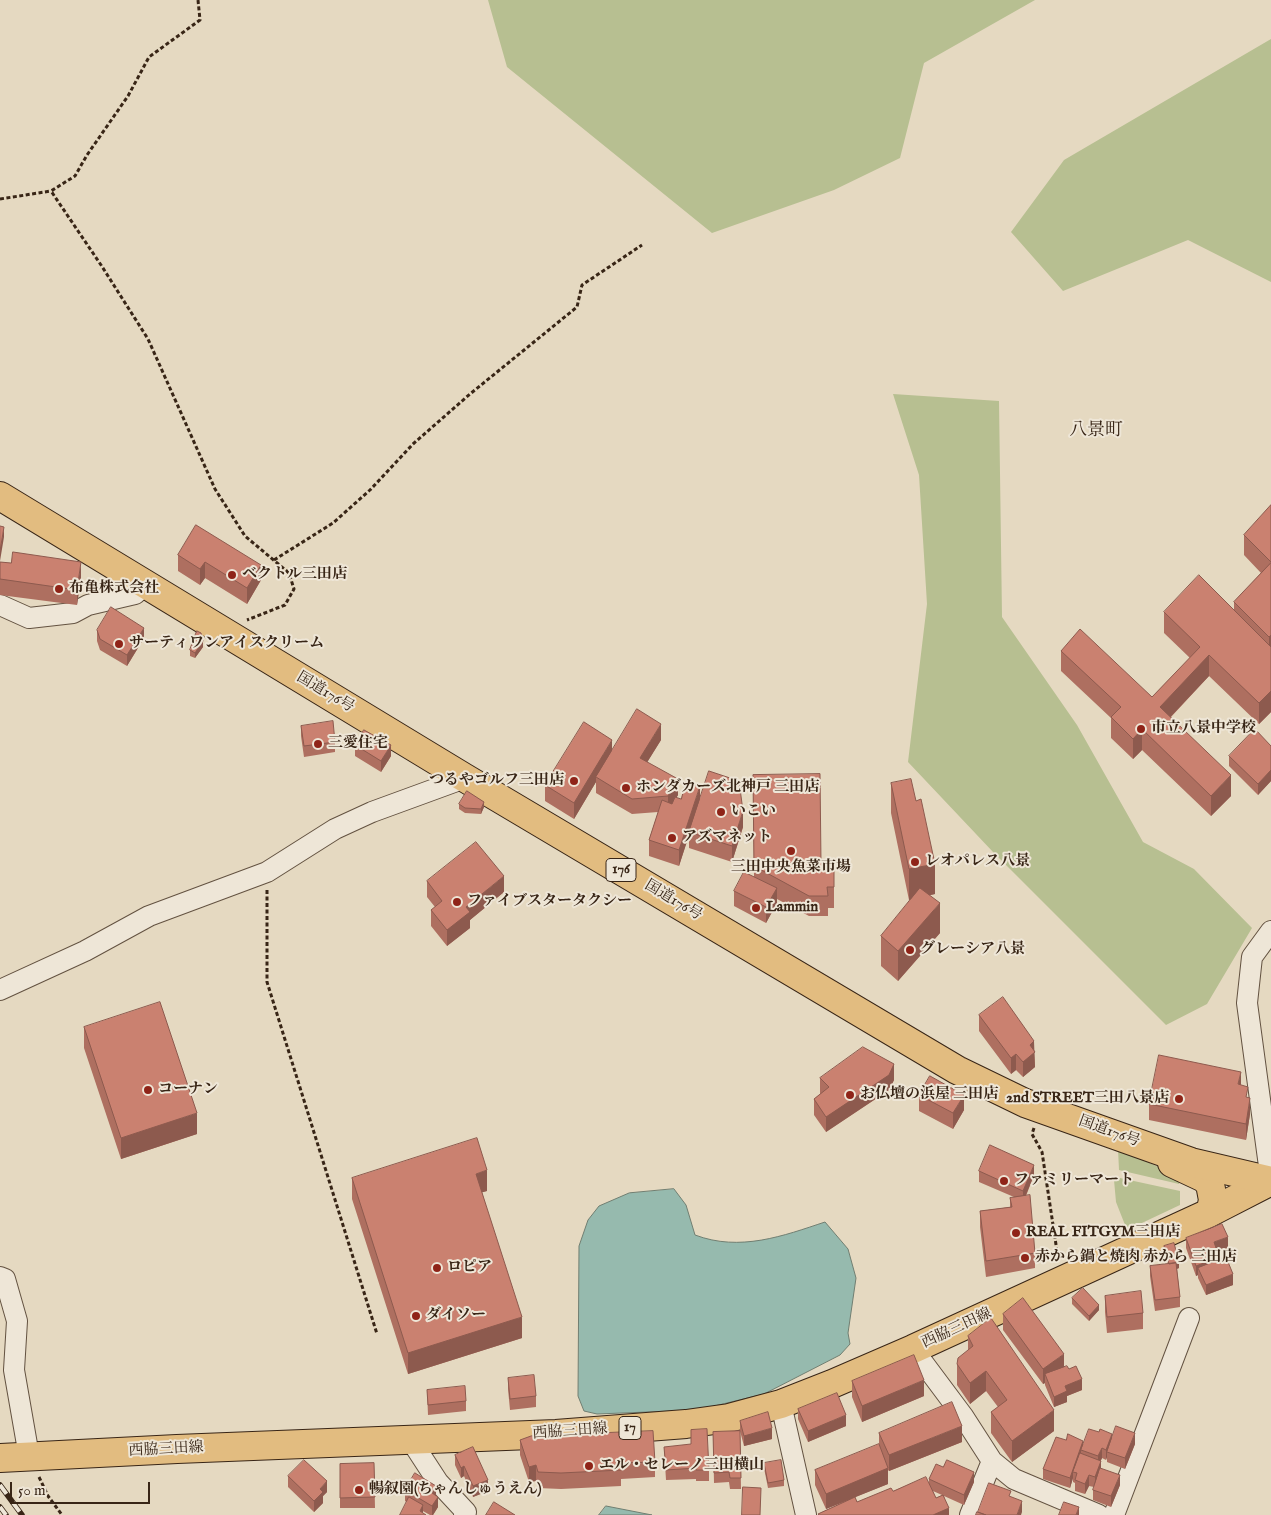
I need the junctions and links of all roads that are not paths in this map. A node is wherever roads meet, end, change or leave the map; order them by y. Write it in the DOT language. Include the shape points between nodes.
graph roads {
  1 [pos="0,496"];
  2 [pos="146,584"];
  3 [pos="0,605"];
  4 [pos="465,778"];
  5 [pos="1271,931"];
  6 [pos="0,990"];
  7 [pos="1122,1137"];
  8 [pos="1271,1181"];
  9 [pos="1271,1202"];
  10 [pos="1212,1212"];
  11 [pos="0,1276"];
  12 [pos="1189,1318"];
  13 [pos="913,1349"];
  14 [pos="781,1404"];
  15 [pos="410,1439"];
  16 [pos="29,1456"];
  17 [pos="0,1458"];
  18 [pos="992,1461"];
  19 [pos="464,1515"];
  20 [pos="806,1515"];
  21 [pos="970,1515"];
  22 [pos="1099,1515"];
  23 [pos="1114,1515"];
  1 -- 2 [label="main road, 国道176号 / 176"];
  2 -- 3 [label="street" via="135,594 88,605 73,613 29,618"];
  2 -- 4 [label="main road, 国道176号 / 176"];
  4 -- 6 [label="street" via="372,812 335,829 267,872 149,916 85,951"];
  4 -- 7 [label="main road, 国道176号 / 176" via="958,1070 1026,1103"];
  5 -- 8 [label="street" via="1252,957 1247,1003"];
  7 -- 8 [label="main road, 国道176号 / 176" via="1192,1162"];
  7 -- 10 [label="main road" via="1204,1178 1210,1184"];
  8 -- 10 [label="main road, 西脇三田線 / 17"];
  9 -- 10 [label="main road, 西脇三田線 / 17"];
  10 -- 13 [label="main road, 西脇三田線 / 17"];
  11 -- 16 [label="street" via="5,1279 17,1320 14,1370"];
  12 -- 23 [label="street"];
  13 -- 14 [label="main road, 西脇三田線 / 17"];
  13 -- 18 [label="street"];
  14 -- 15 [label="main road, 西脇三田線 / 17" via="729,1418 686,1424 556,1434"];
  14 -- 20 [label="street"];
  15 -- 16 [label="main road, 西脇三田線 / 17"];
  15 -- 19 [label="street" via="438,1482 466,1512"];
  16 -- 17 [label="main road, 西脇三田線 / 17"];
  18 -- 21 [label="street"];
  18 -- 22 [label="street" via="1014,1479"];
}
